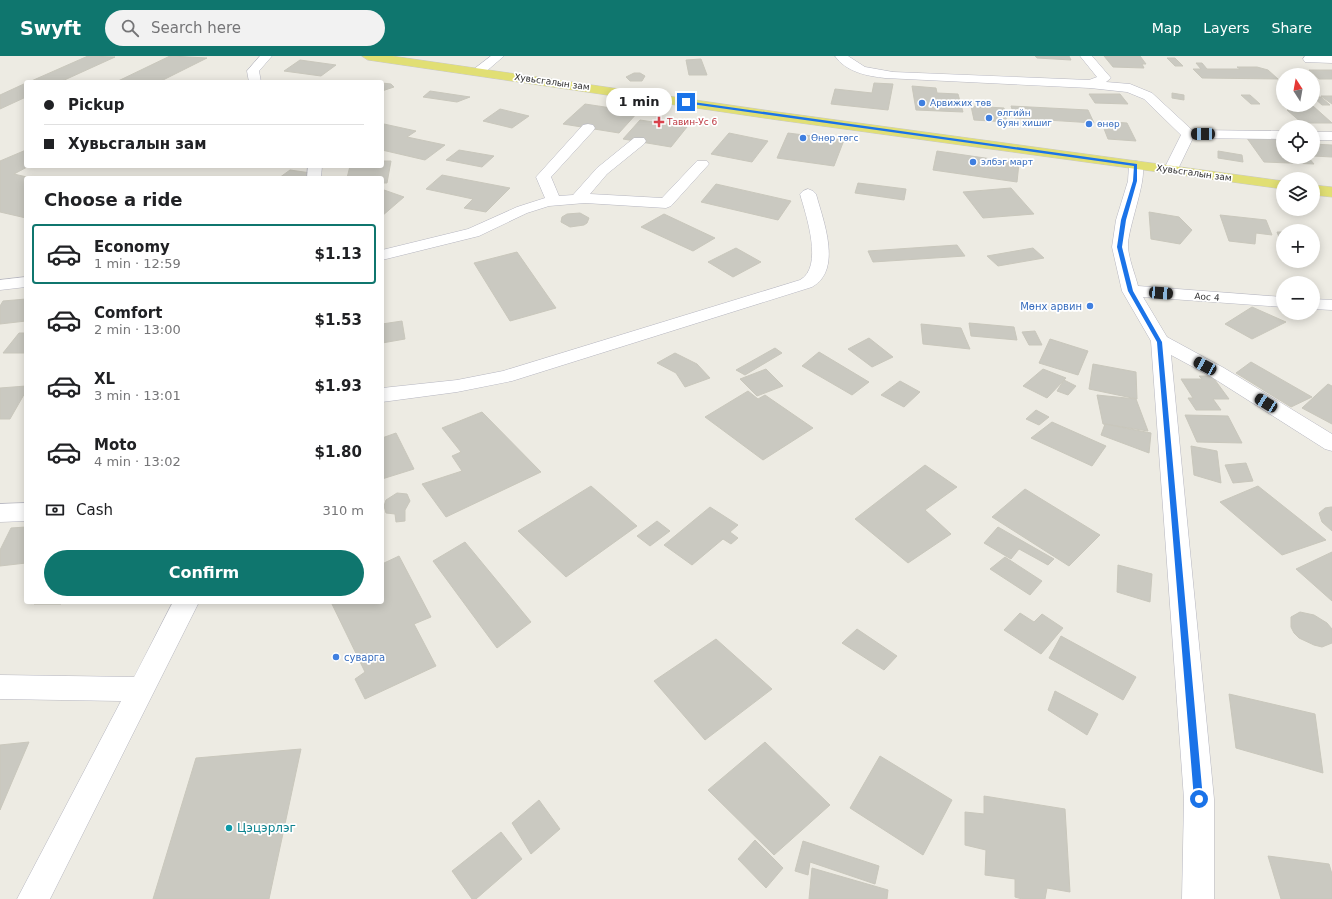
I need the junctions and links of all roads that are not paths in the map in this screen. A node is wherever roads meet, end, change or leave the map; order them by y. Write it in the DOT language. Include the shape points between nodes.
graph roads {
  1 [pos="266,56"];
  2 [pos="368,56"];
  3 [pos="498,56"];
  4 [pos="840,56"];
  5 [pos="1086,56"];
  6 [pos="1309,58"];
  7 [pos="1332,59"];
  8 [pos="478,72"];
  9 [pos="255,80"];
  10 [pos="1090,84"];
  11 [pos="588,128"];
  12 [pos="1188,134"];
  13 [pos="1276,135"];
  14 [pos="1320,136"];
  15 [pos="1332,136"];
  16 [pos="639,142"];
  17 [pos="702,164"];
  18 [pos="1136,165"];
  19 [pos="1171,169"];
  20 [pos="1276,184"];
  21 [pos="1320,191"];
  22 [pos="1332,192"];
  23 [pos="808,194"];
  24 [pos="577,199"];
  25 [pos="554,201"];
  26 [pos="384,255"];
  27 [pos="24,282"];
  28 [pos="0,285"];
  29 [pos="1130,291"];
  30 [pos="1276,301"];
  31 [pos="1320,304"];
  32 [pos="1332,305"];
  33 [pos="1160,342"];
  34 [pos="384,395"];
  35 [pos="1332,444"];
  36 [pos="24,512"];
  37 [pos="0,513"];
  38 [pos="185,604"];
  39 [pos="0,687"];
  40 [pos="141,689"];
  41 [pos="33,899"];
  42 [pos="1198,899"];
  1 -- 9 [label="street" via="253,71"];
  2 -- 8 [label="main road, Хувьсгалын зам"];
  3 -- 8 [label="street"];
  4 -- 10 [label="street" via="846,63 857,68 887,75"];
  5 -- 10 [label="street" via="1105,78"];
  6 -- 7 [label="street"];
  8 -- 18 [label="main road, Хувьсгалын зам"];
  10 -- 12 [label="street" via="1130,88 1141,92"];
  11 -- 25 [label="street" via="543,177"];
  12 -- 13 [label="street"];
  12 -- 19 [label="street"];
  14 -- 15 [label="street"];
  16 -- 24 [label="street" via="602,171"];
  17 -- 24 [label="street" via="666,203"];
  18 -- 19 [label="main road, Хувьсгалын зам"];
  18 -- 29 [label="street" via="1135,181 1124,220 1120,247"];
  19 -- 20 [label="main road, Хувьсгалын зам"];
  21 -- 22 [label="main road"];
  23 -- 34 [label="street" via="820,239 818,271 813,279 799,287 505,377"];
  24 -- 25 [label="street"];
  25 -- 26 [label="street" via="522,210 473,233"];
  27 -- 28 [label="street"];
  29 -- 30 [label="street, Аос 4"];
  29 -- 33 [label="street"];
  31 -- 32 [label="street"];
  33 -- 35 [label="street" via="1217,372"];
  33 -- 42 [label="street" via="1199,799"];
  36 -- 37 [label="street"];
  38 -- 40 [label="street"];
  39 -- 40 [label="street"];
  40 -- 41 [label="street"];
}
